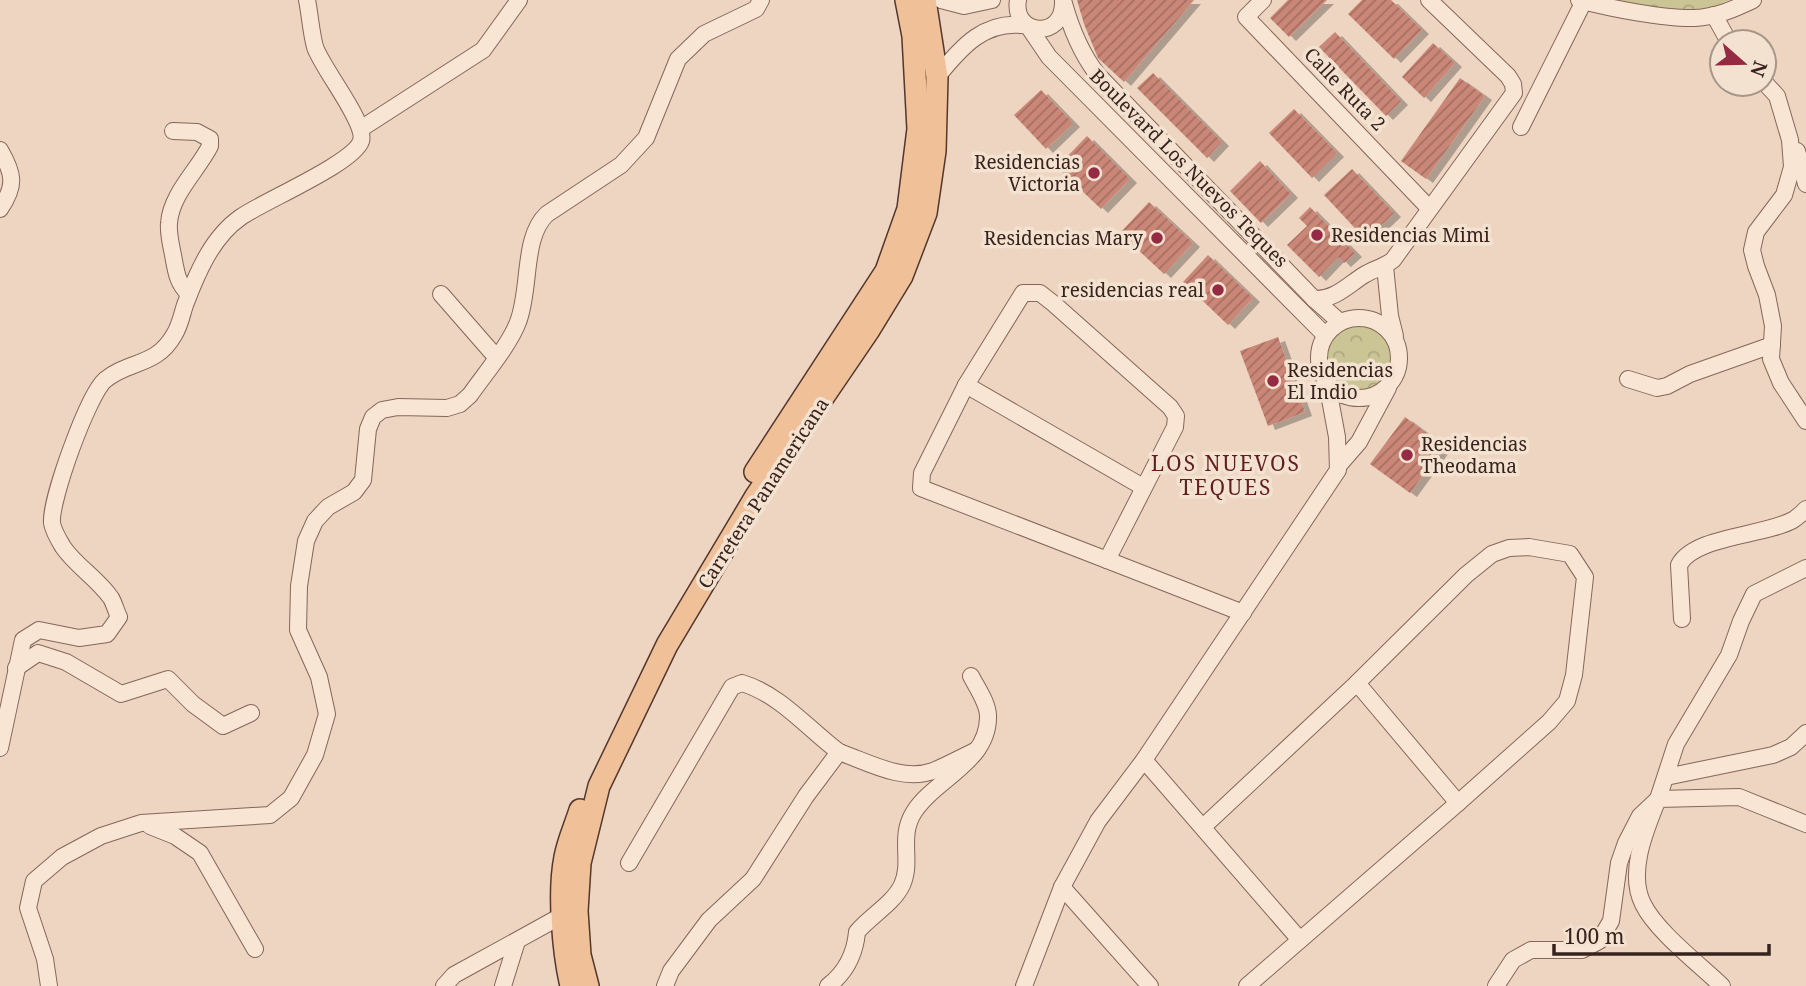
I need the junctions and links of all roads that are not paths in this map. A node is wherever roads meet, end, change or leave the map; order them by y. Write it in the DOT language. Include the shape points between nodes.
graph roads {
  1 [pos="307,0"];
  2 [pos="519,0"];
  3 [pos="761,0"];
  4 [pos="906,0"];
  5 [pos="925,0"];
  6 [pos="941,0"];
  7 [pos="992,0"];
  8 [pos="1018,0"];
  9 [pos="1263,0"];
  10 [pos="1429,0"];
  11 [pos="1753,0"];
  12 [pos="1063,1"];
  13 [pos="1582,1"];
  14 [pos="1714,15"];
  15 [pos="1028,26"];
  16 [pos="1721,28"];
  17 [pos="1077,40"];
  18 [pos="1049,57"];
  19 [pos="937,77"];
  20 [pos="1778,98"];
  21 [pos="1521,127"];
  22 [pos="362,128"];
  23 [pos="173,131"];
  24 [pos="1790,140"];
  25 [pos="0,150"];
  26 [pos="1806,184"];
  27 [pos="1429,208"];
  28 [pos="0,209"];
  29 [pos="1389,263"];
  30 [pos="441,293"];
  31 [pos="189,294"];
  32 [pos="1314,299"];
  33 [pos="1340,322"];
  34 [pos="1325,335"];
  35 [pos="1772,345"];
  36 [pos="1399,350"];
  37 [pos="496,357"];
  38 [pos="1628,379"];
  39 [pos="1327,383"];
  40 [pos="1390,383"];
  41 [pos="966,385"];
  42 [pos="1806,421"];
  43 [pos="1339,465"];
  44 [pos="1143,487"];
  45 [pos="1806,509"];
  46 [pos="1107,560"];
  47 [pos="1806,568"];
  48 [pos="1243,613"];
  49 [pos="1682,619"];
  50 [pos="16,668"];
  51 [pos="971,676"];
  52 [pos="1357,683"];
  53 [pos="251,713"];
  54 [pos="1806,733"];
  55 [pos="0,748"];
  56 [pos="977,750"];
  57 [pos="839,752"];
  58 [pos="1144,760"];
  59 [pos="1666,777"];
  60 [pos="1658,799"];
  61 [pos="1458,803"];
  62 [pos="141,823"];
  63 [pos="1806,824"];
  64 [pos="1202,827"];
  65 [pos="629,863"];
  66 [pos="1062,887"];
  67 [pos="563,915"];
  68 [pos="1300,940"];
  69 [pos="517,942"];
  70 [pos="254,949"];
  71 [pos="49,986"];
  72 [pos="444,986"];
  73 [pos="503,986"];
  74 [pos="571,986"];
  75 [pos="588,986"];
  76 [pos="665,986"];
  77 [pos="828,986"];
  78 [pos="1024,986"];
  79 [pos="1150,986"];
  80 [pos="1247,986"];
  81 [pos="1496,986"];
  82 [pos="1722,986"];
  1 -- 22 [label="street" via="316,47"];
  2 -- 22 [label="street" via="483,50"];
  3 -- 37 [label="street" via="757,9 704,34 678,59 646,138 621,165 539,221 533,233 525,301 517,326"];
  4 -- 67 [label="main road, Carretera Panamericana" via="913,36 918,129 908,209 886,271 745,488 655,639 589,782 565,858"];
  5 -- 19 [label="main road, Carretera Panamericana"];
  6 -- 7 [label="street" via="964,6"];
  8 -- 15 [label="street, Boulevard Los Nuevos Teques" via="1019,14"];
  9 -- 27 [label="street, Calle Ruta 2" via="1246,17"];
  10 -- 27 [label="street" via="1508,76 1514,93"];
  11 -- 14 [label="street"];
  12 -- 15 [label="street" via="1061,16 1051,27"];
  12 -- 17 [label="street, Boulevard Los Nuevos Teques"];
  13 -- 14 [label="street" via="1693,18"];
  13 -- 21 [label="street"];
  14 -- 16 [label="street"];
  15 -- 18 [label="street, Boulevard Los Nuevos Teques"];
  15 -- 19 [label="street" via="1000,25 981,32"];
  17 -- 18 [label="street" via="1058,34 1048,47"];
  17 -- 32 [label="street, Boulevard Los Nuevos Teques" via="1097,74"];
  18 -- 34 [label="street, Boulevard Los Nuevos Teques"];
  19 -- 75 [label="main road, Carretera Panamericana" via="935,151 926,214 902,276 756,496 694,599 599,786 580,863 577,911"];
  20 -- 24 [label="street"];
  22 -- 31 [label="street" via="358,146 330,168 240,218 210,248"];
  23 -- 31 [label="street" via="197,132 210,139 168,224 176,274"];
  24 -- 26 [label="street"];
  24 -- 35 [label="street" via="1792,167 1784,195 1756,232 1752,250 1767,295"];
  25 -- 28 [label="street" via="13,181"];
  27 -- 29 [label="street"];
  29 -- 32 [label="street" via="1343,291"];
  29 -- 36 [label="street" via="1390,316"];
  30 -- 37 [label="street"];
  31 -- 50 [label="street" via="175,335 157,357 104,381 87,407 59,488 52,524 64,548 111,598 119,617 107,634 79,638 39,630 23,640"];
  32 -- 33 [label="street, Boulevard Los Nuevos Teques"];
  33 -- 34 [label="street"];
  33 -- 36 [label="street" via="1364,317 1377,321 1395,338"];
  34 -- 39 [label="street" via="1319,361"];
  35 -- 38 [label="street" via="1690,373 1667,386 1657,388"];
  35 -- 42 [label="street" via="1771,359 1781,383"];
  36 -- 40 [label="street" via="1396,375"];
  37 -- 62 [label="street" via="460,404 398,407 373,417 363,480 315,521 306,541 298,630 319,677 327,714 315,755 291,798 270,815"];
  39 -- 40 [label="street" via="1353,398 1371,397"];
  39 -- 43 [label="street"];
  40 -- 43 [label="street" via="1359,442"];
  41 -- 44 [label="street"];
  41 -- 44 [label="street" via="1023,293 1040,293 1176,416 1175,427"];
  41 -- 46 [label="street" via="922,473 921,488"];
  43 -- 48 [label="street"];
  44 -- 46 [label="street"];
  45 -- 49 [label="street" via="1794,520 1707,545 1683,558 1679,565"];
  46 -- 48 [label="street"];
  47 -- 59 [label="street" via="1754,594 1729,656 1676,744"];
  48 -- 58 [label="street"];
  50 -- 53 [label="street" via="38,653 66,662 121,694 168,679 223,726"];
  50 -- 55 [label="street"];
  51 -- 56 [label="street" via="988,715"];
  52 -- 61 [label="street"];
  52 -- 61 [label="street" via="1492,554 1529,547 1570,554 1585,577 1567,701"];
  52 -- 64 [label="street"];
  54 -- 59 [label="street" via="1773,755"];
  56 -- 57 [label="street" via="917,775 899,774"];
  56 -- 77 [label="street" via="915,811 905,837 907,869 901,886 864,923 848,964"];
  57 -- 65 [label="street" via="767,694 743,683 732,687"];
  57 -- 76 [label="street" via="753,879 698,934"];
  58 -- 64 [label="street"];
  58 -- 66 [label="street" via="1098,821"];
  59 -- 60 [label="street"];
  60 -- 63 [label="street" via="1739,797"];
  60 -- 81 [label="street" via="1640,816 1626,843 1611,921 1599,941 1583,950 1531,950 1513,960"];
  60 -- 82 [label="street" via="1640,853 1642,903 1655,922"];
  61 -- 68 [label="street"];
  62 -- 70 [label="street" via="175,835 200,853"];
  62 -- 71 [label="street" via="101,836 62,857 34,881 28,908"];
  64 -- 68 [label="street"];
  66 -- 78 [label="street"];
  66 -- 79 [label="street"];
  67 -- 69 [label="street"];
  67 -- 74 [label="main road, Carretera Panamericana"];
  68 -- 80 [label="street"];
  69 -- 72 [label="street" via="454,975"];
  69 -- 73 [label="street"];
}
